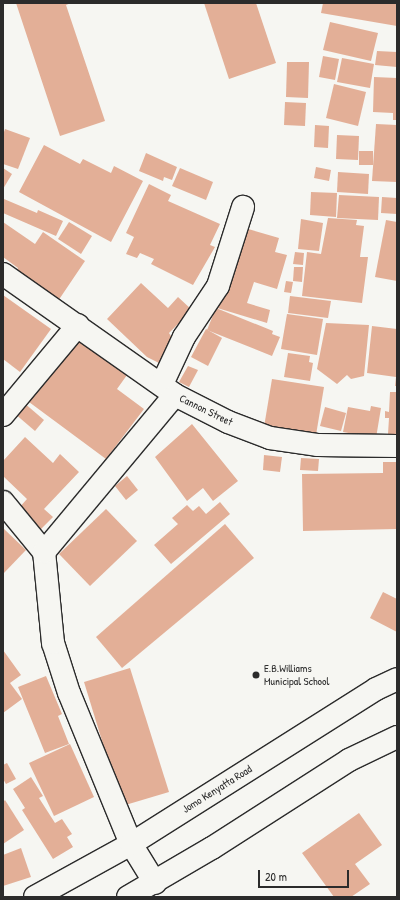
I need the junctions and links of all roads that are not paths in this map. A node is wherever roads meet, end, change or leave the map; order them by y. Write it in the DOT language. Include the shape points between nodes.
graph roads {
  1 [pos="243,207"];
  2 [pos="3,274"];
  3 [pos="78,325"];
  4 [pos="168,389"];
  5 [pos="3,415"];
  6 [pos="397,446"];
  7 [pos="3,502"];
  8 [pos="44,552"];
  9 [pos="397,679"];
  10 [pos="397,737"];
  11 [pos="131,844"];
  12 [pos="155,883"];
  13 [pos="39,895"];
  14 [pos="128,897"];
  1 -- 4 [label="street" via="218,286 184,337"];
  2 -- 3 [label="street, Cannon Street"];
  3 -- 4 [label="street, Cannon Street"];
  3 -- 5 [label="street"];
  4 -- 6 [label="street, Cannon Street" via="228,422 270,438 318,445"];
  4 -- 8 [label="street"];
  7 -- 8 [label="street"];
  8 -- 11 [label="street" via="53,643 69,693"];
  9 -- 11 [label="street, Jomo Kenyatta Road" via="376,689"];
  10 -- 12 [label="street" via="349,760"];
  11 -- 12 [label="street"];
  11 -- 13 [label="street, Jomo Kenyatta Road"];
  12 -- 14 [label="street"];
}
